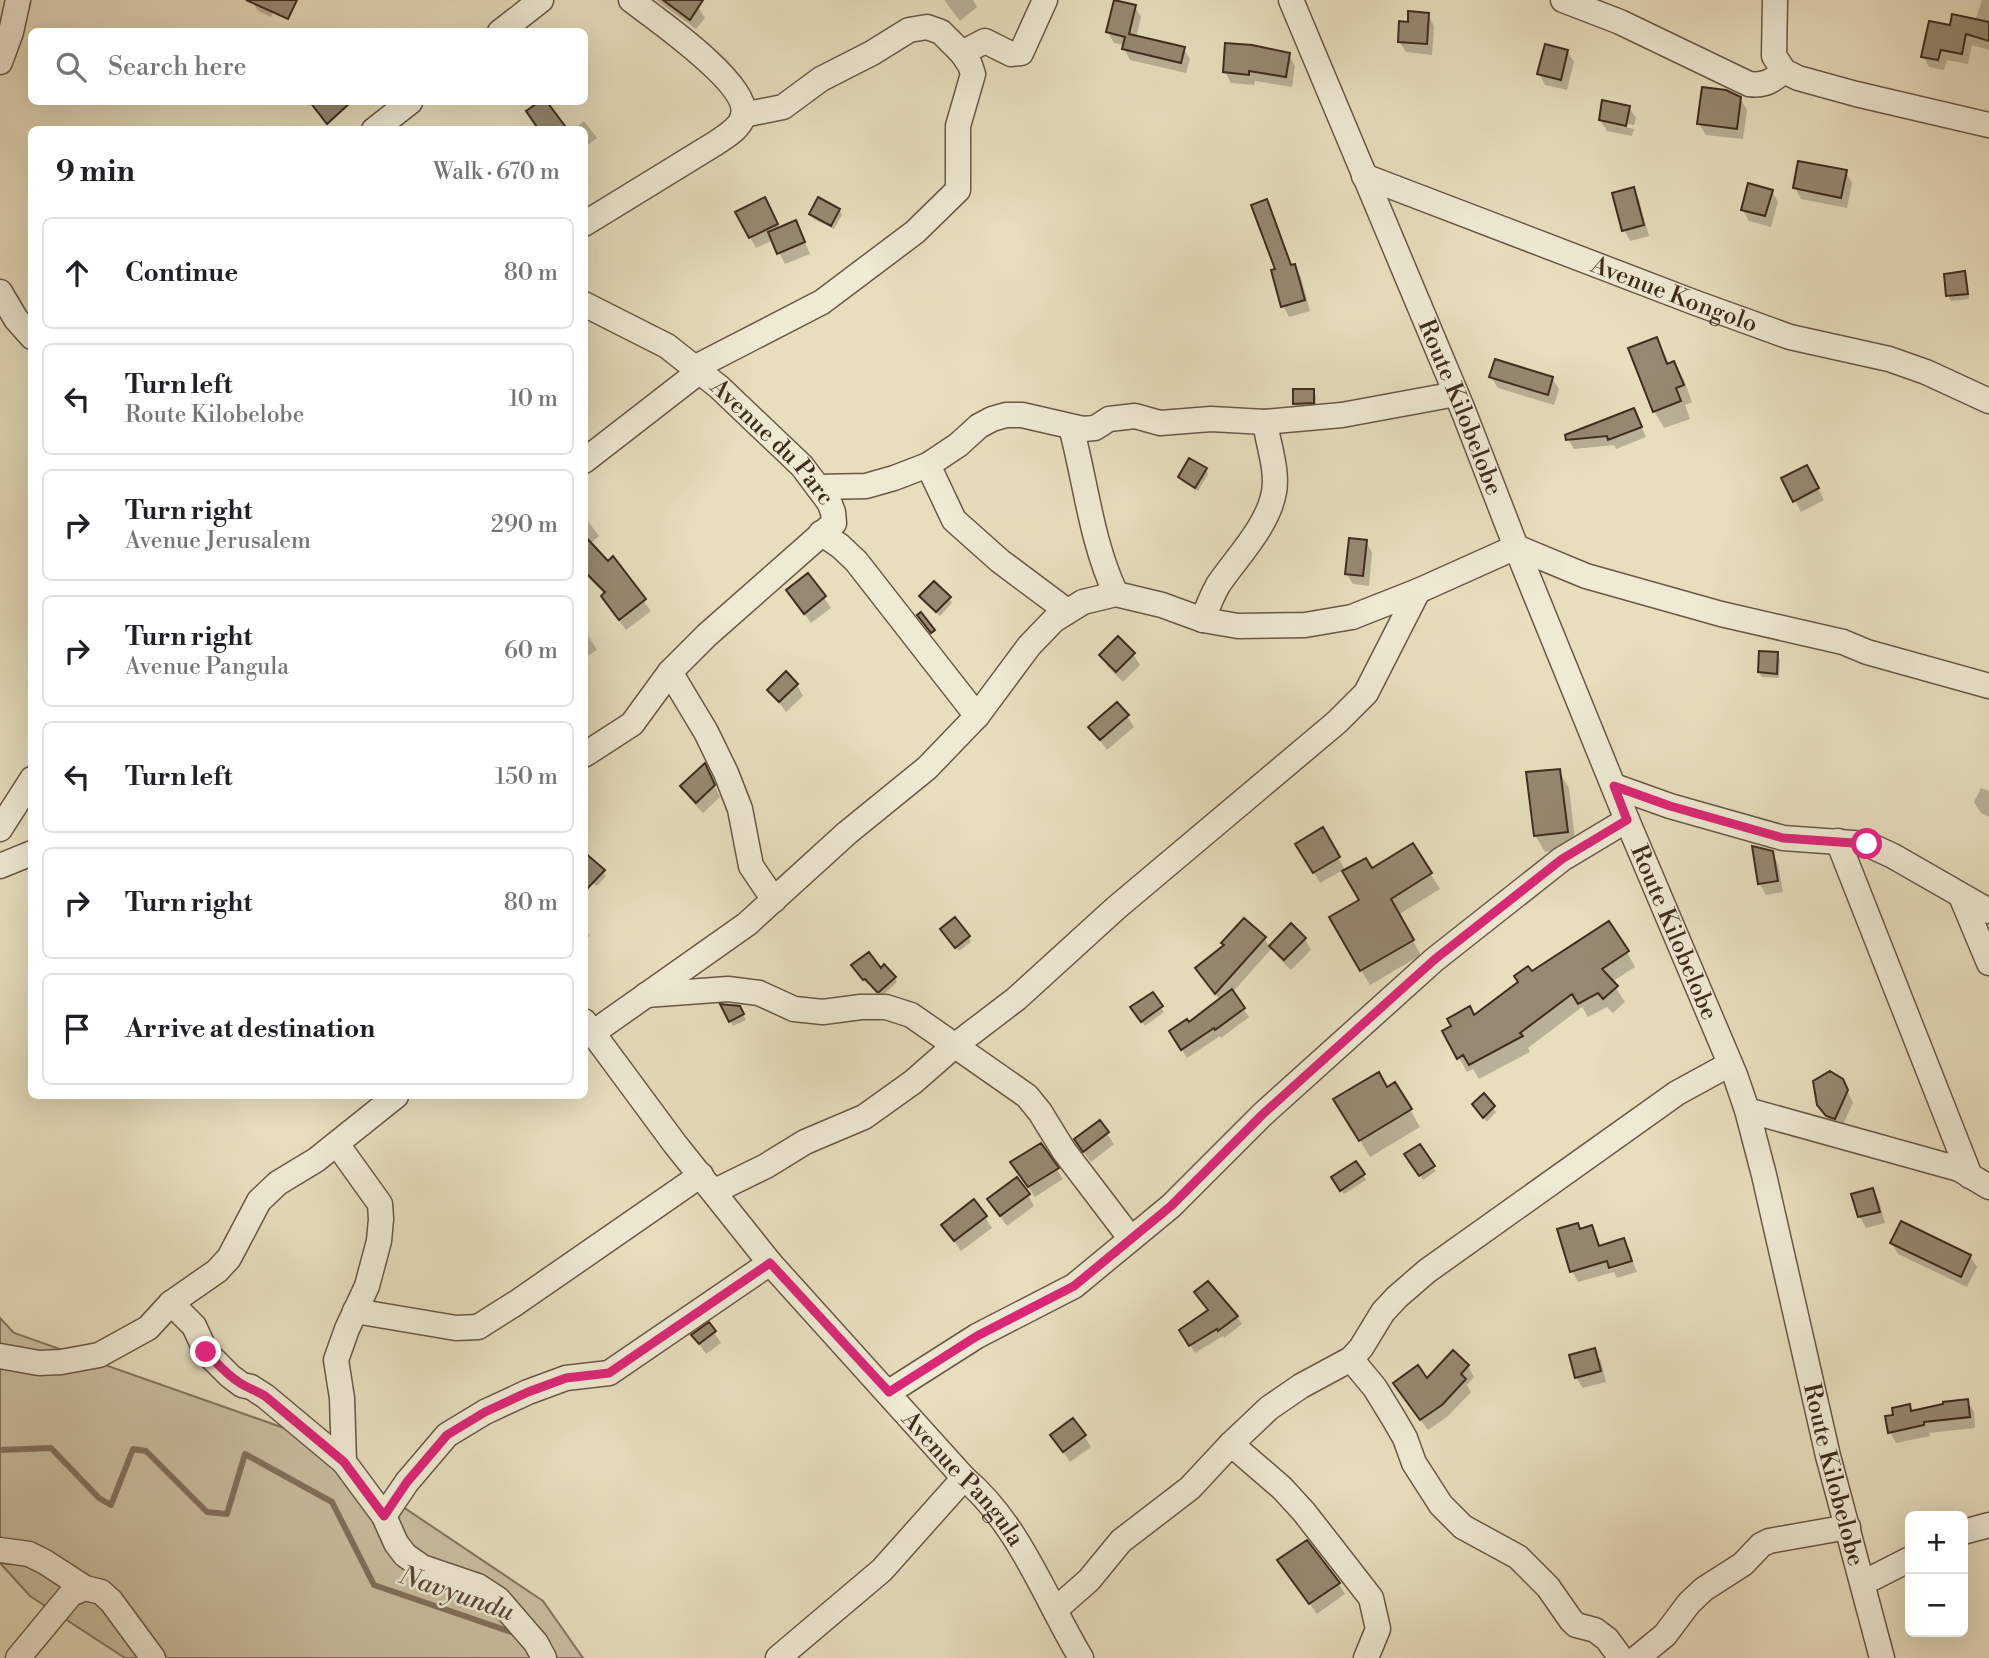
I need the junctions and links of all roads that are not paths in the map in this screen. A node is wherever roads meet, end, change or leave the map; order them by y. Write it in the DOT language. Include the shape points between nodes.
graph roads {
  1 [pos="631,0"];
  2 [pos="1045,0"];
  3 [pos="1267,0"];
  4 [pos="1563,0"];
  5 [pos="1775,0"];
  6 [pos="536,1"];
  7 [pos="13,2"];
  8 [pos="1292,4"];
  9 [pos="505,28"];
  10 [pos="962,53"];
  11 [pos="0,62"];
  12 [pos="1784,71"];
  13 [pos="406,105"];
  14 [pos="743,116"];
  15 [pos="1989,125"];
  16 [pos="379,126"];
  17 [pos="1364,176"];
  18 [pos="588,222"];
  19 [pos="0,292"];
  20 [pos="588,306"];
  21 [pos="28,332"];
  22 [pos="698,369"];
  23 [pos="1457,394"];
  24 [pos="1989,401"];
  25 [pos="1265,422"];
  26 [pos="1071,427"];
  27 [pos="588,458"];
  28 [pos="928,465"];
  29 [pos="818,487"];
  30 [pos="821,534"];
  31 [pos="1516,547"];
  32 [pos="1418,591"];
  33 [pos="1116,594"];
  34 [pos="1068,611"];
  35 [pos="1203,620"];
  36 [pos="670,673"];
  37 [pos="1989,686"];
  38 [pos="977,716"];
  39 [pos="588,752"];
  40 [pos="28,785"];
  41 [pos="1614,786"];
  42 [pos="1627,820"];
  43 [pos="0,829"];
  44 [pos="1838,841"];
  45 [pos="28,855"];
  46 [pos="0,866"];
  47 [pos="1961,896"];
  48 [pos="774,900"];
  49 [pos="1989,911"];
  50 [pos="1989,963"];
  51 [pos="646,995"];
  52 [pos="589,1026"];
  53 [pos="953,1047"];
  54 [pos="1730,1064"];
  55 [pos="392,1099"];
  56 [pos="1747,1110"];
  57 [pos="337,1144"];
  58 [pos="1980,1182"];
  59 [pos="708,1183"];
  60 [pos="1131,1239"];
  61 [pos="770,1263"];
  62 [pos="171,1303"];
  63 [pos="355,1311"];
  64 [pos="0,1356"];
  65 [pos="1351,1359"];
  66 [pos="889,1392"];
  67 [pos="1231,1444"];
  68 [pos="344,1462"];
  69 [pos="964,1478"];
  70 [pos="384,1516"];
  71 [pos="1989,1525"];
  72 [pos="1848,1527"];
  73 [pos="1968,1531"];
  74 [pos="0,1550"];
  75 [pos="1905,1562"];
  76 [pos="1863,1583"];
  77 [pos="85,1588"];
  78 [pos="1055,1610"];
  79 [pos="18,1658"];
  80 [pos="153,1658"];
  81 [pos="544,1658"];
  82 [pos="778,1658"];
  83 [pos="1081,1658"];
  84 [pos="1366,1658"];
  85 [pos="1621,1658"];
  86 [pos="1637,1658"];
  87 [pos="1882,1658"];
  1 -- 14 [label="street" via="722,73 742,99"];
  2 -- 10 [label="street" via="1021,53 1011,54 985,41"];
  3 -- 8 [label="street"];
  4 -- 12 [label="street" via="1749,84 1773,81"];
  5 -- 12 [label="street" via="1774,55"];
  6 -- 9 [label="street"];
  7 -- 11 [label="street" via="11,32"];
  8 -- 17 [label="street, Route Kilobelobe"];
  10 -- 14 [label="street" via="940,32 927,27 909,30 821,79 783,107"];
  10 -- 22 [label="street" via="972,74 958,126 958,190 915,232 822,302"];
  12 -- 15 [label="street" via="1856,94"];
  13 -- 16 [label="street"];
  14 -- 18 [label="street" via="734,130"];
  17 -- 23 [label="street, Route Kilobelobe"];
  17 -- 24 [label="street, Avenue Kongolo" via="1790,337 1889,359"];
  19 -- 21 [label="street"];
  20 -- 22 [label="street, Avenue du Parc" via="667,346"];
  22 -- 27 [label="street"];
  22 -- 29 [label="street, Avenue du Parc" via="802,466"];
  23 -- 25 [label="street" via="1342,415"];
  23 -- 31 [label="street, Route Kilobelobe"];
  25 -- 26 [label="street" via="1211,419 1160,423 1135,416 1109,419 1095,428"];
  25 -- 35 [label="street" via="1274,492 1248,545 1218,585"];
  26 -- 28 [label="street" via="1006,415 992,419"];
  26 -- 33 [label="street" via="1096,544"];
  28 -- 29 [label="street" via="878,484"];
  28 -- 34 [label="street" via="954,520"];
  29 -- 30 [label="street, Avenue du Parc" via="834,512 834,523"];
  30 -- 36 [label="street, Avenue du Parc"];
  30 -- 38 [label="street" via="856,561"];
  31 -- 32 [label="street"];
  31 -- 37 [label="street" via="1586,576 1843,642"];
  31 -- 41 [label="street, Route Kilobelobe"];
  32 -- 35 [label="street" via="1352,617 1305,625 1238,626"];
  32 -- 53 [label="street" via="1366,693 1337,722 1116,908 1016,999"];
  33 -- 34 [label="street"];
  33 -- 35 [label="street"];
  34 -- 38 [label="street" via="1029,646"];
  36 -- 39 [label="street, Avenue du Parc" via="632,724"];
  36 -- 48 [label="street" via="726,773 740,809 751,866"];
  38 -- 48 [label="street" via="927,768"];
  40 -- 43 [label="street"];
  41 -- 42 [label="street, Route Kilobelobe"];
  41 -- 44 [label="street" via="1783,838"];
  42 -- 54 [label="street, Route Kilobelobe"];
  42 -- 60 [label="street" via="1562,859 1434,960"];
  44 -- 47 [label="street" via="1867,844 1894,856"];
  44 -- 58 [label="street"];
  45 -- 46 [label="street"];
  47 -- 49 [label="street"];
  47 -- 50 [label="street"];
  48 -- 51 [label="street"];
  51 -- 52 [label="street"];
  51 -- 53 [label="street" via="728,989 759,993 794,1009 823,1012 886,1007 911,1015"];
  52 -- 59 [label="street, Avenue Pangula"];
  53 -- 59 [label="street" via="864,1117 805,1142 766,1166"];
  53 -- 60 [label="street" via="1027,1097"];
  54 -- 56 [label="street, Route Kilobelobe"];
  54 -- 65 [label="street" via="1677,1093 1427,1271 1383,1312"];
  55 -- 57 [label="street"];
  56 -- 58 [label="street" via="1958,1169"];
  56 -- 72 [label="street, Route Kilobelobe"];
  57 -- 62 [label="street" via="268,1192 229,1258"];
  57 -- 63 [label="street" via="380,1204 379,1241"];
  59 -- 61 [label="street, Avenue Pangula"];
  59 -- 63 [label="street" via="478,1327"];
  60 -- 66 [label="street" via="1074,1286 977,1336"];
  61 -- 66 [label="street, Avenue Pangula"];
  61 -- 70 [label="street" via="609,1373 566,1378 528,1392 447,1435"];
  62 -- 64 [label="street" via="148,1328 99,1355 61,1363"];
  62 -- 68 [label="street" via="194,1326 206,1352 230,1376 265,1396"];
  63 -- 68 [label="street" via="336,1360"];
  65 -- 67 [label="street" via="1279,1401"];
  65 -- 85 [label="street" via="1375,1388 1441,1505 1463,1527 1518,1557 1548,1587 1570,1620 1595,1630"];
  66 -- 69 [label="street, Avenue Pangula"];
  67 -- 78 [label="street" via="1190,1488 1121,1541 1089,1580"];
  67 -- 84 [label="street" via="1304,1512 1371,1598 1378,1629"];
  68 -- 70 [label="street"];
  69 -- 78 [label="street, Avenue Pangula" via="1003,1521"];
  69 -- 82 [label="street" via="882,1570"];
  70 -- 81 [label="street" via="405,1555 422,1567 498,1599"];
  71 -- 73 [label="street"];
  72 -- 76 [label="street, Route Kilobelobe"];
  72 -- 86 [label="street" via="1761,1545 1743,1564 1704,1589 1665,1636"];
  74 -- 77 [label="street" via="29,1554"];
  75 -- 76 [label="street"];
  76 -- 87 [label="street, Route Kilobelobe"];
  77 -- 79 [label="street" via="71,1594"];
  77 -- 80 [label="street" via="101,1592 111,1601"];
  78 -- 83 [label="street, Avenue Pangula"];
}
